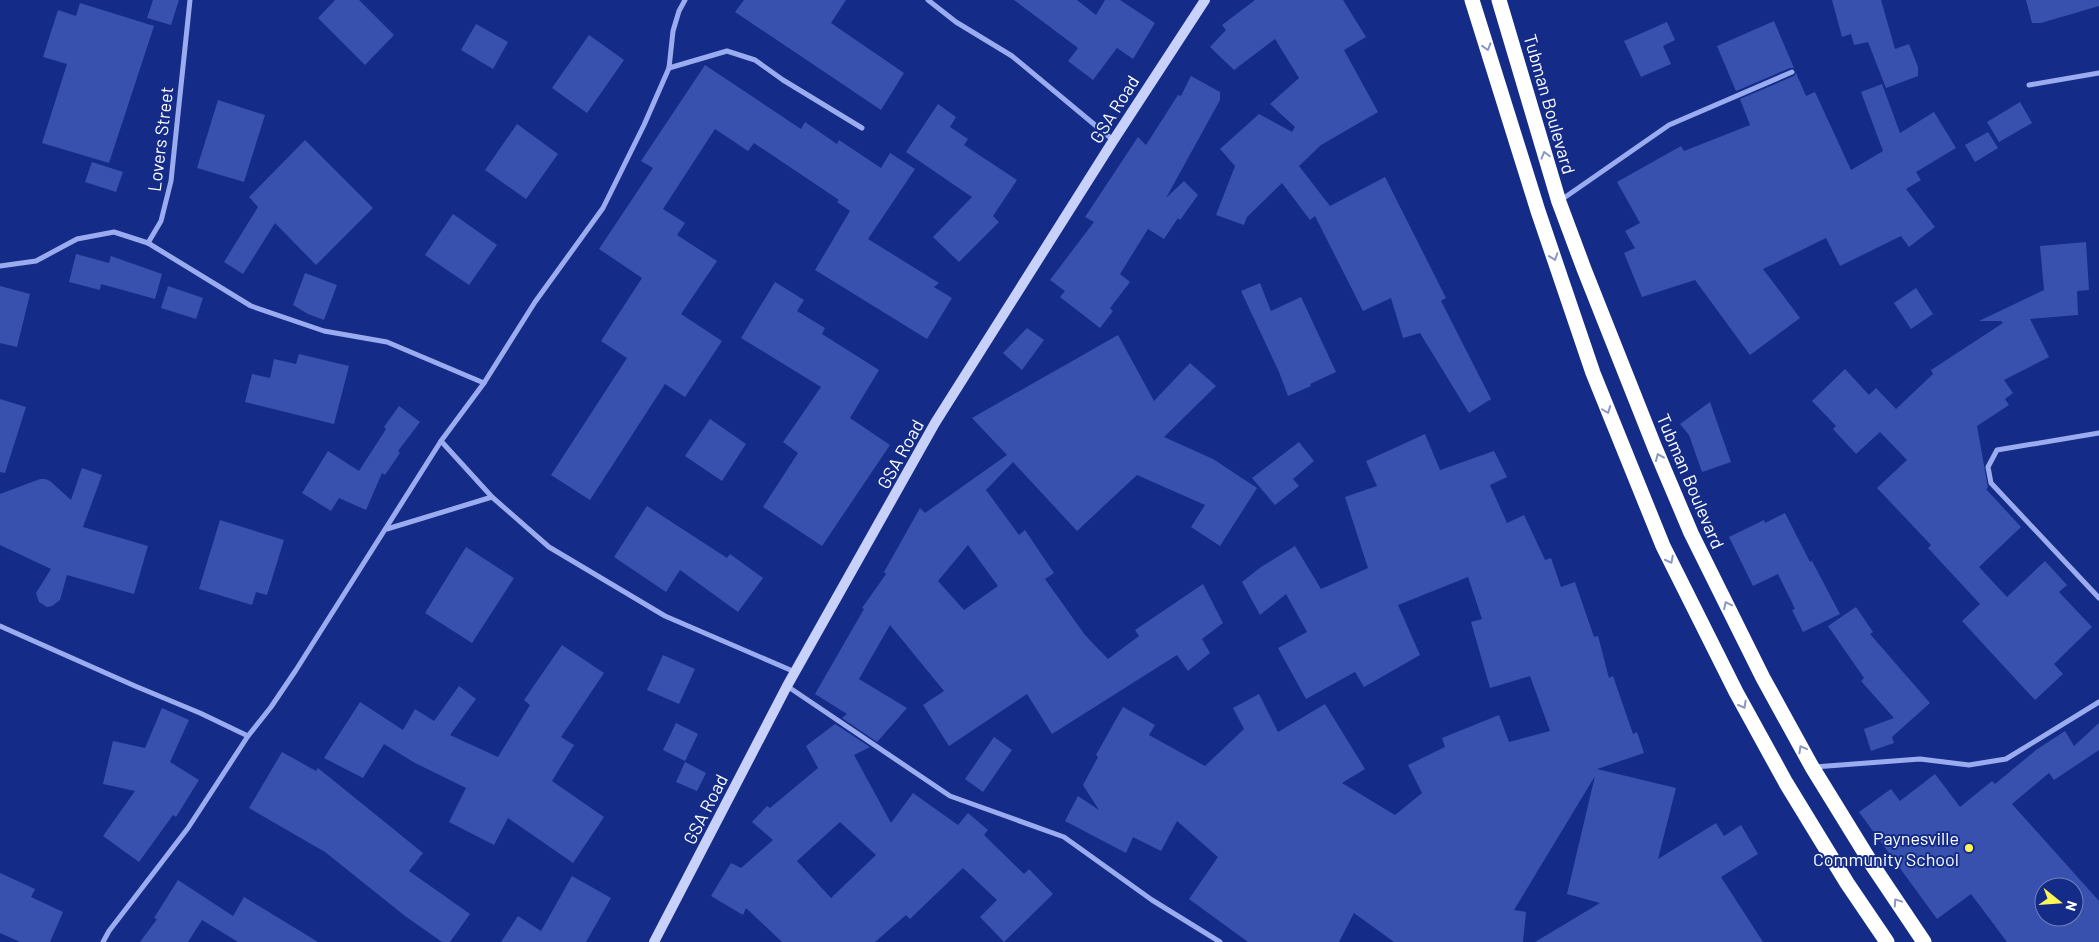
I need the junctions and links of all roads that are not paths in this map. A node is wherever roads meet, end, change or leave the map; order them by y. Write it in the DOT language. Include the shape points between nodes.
graph roads {
  1 [pos="190,0"];
  2 [pos="685,0"];
  3 [pos="928,0"];
  4 [pos="1205,0"];
  5 [pos="1472,0"];
  6 [pos="1499,0"];
  7 [pos="669,68"];
  8 [pos="1792,72"];
  9 [pos="2099,73"];
  10 [pos="2029,85"];
  11 [pos="862,128"];
  12 [pos="1113,141"];
  13 [pos="1559,202"];
  14 [pos="148,242"];
  15 [pos="0,266"];
  16 [pos="484,383"];
  17 [pos="2099,433"];
  18 [pos="442,441"];
  19 [pos="492,497"];
  20 [pos="387,529"];
  21 [pos="2099,598"];
  22 [pos="0,626"];
  23 [pos="796,672"];
  24 [pos="787,686"];
  25 [pos="2099,702"];
  26 [pos="248,736"];
  27 [pos="1812,767"];
  28 [pos="103,942"];
  29 [pos="654,942"];
  30 [pos="1220,942"];
  31 [pos="1887,942"];
  32 [pos="1924,942"];
  1 -- 14 [label="street, Lovers Street" via="172,180 161,221"];
  2 -- 7 [label="street" via="674,31"];
  3 -- 12 [label="street" via="956,22 1012,56"];
  4 -- 12 [label="street, GSA Road"];
  5 -- 31 [label="highway, one-way" via="1593,373 1663,546 1736,692 1786,782"];
  13 -- 6 [label="highway, Tubman Boulevard, one-way"];
  7 -- 11 [label="street" via="727,51 755,60"];
  7 -- 16 [label="street" via="603,208 535,302"];
  8 -- 13 [label="street" via="1669,125"];
  9 -- 10 [label="street"];
  12 -- 23 [label="street, GSA Road" via="936,424"];
  27 -- 13 [label="highway, Tubman Boulevard, one-way" via="1762,678 1691,533"];
  14 -- 15 [label="street" via="114,232 77,239 36,261"];
  14 -- 16 [label="street" via="251,306 324,330 388,342"];
  16 -- 18 [label="street"];
  17 -- 21 [label="street" via="1997,450 1988,467 1991,483"];
  18 -- 19 [label="street"];
  18 -- 20 [label="street"];
  19 -- 20 [label="street"];
  19 -- 23 [label="street" via="550,546 665,616"];
  20 -- 26 [label="street" via="296,670"];
  22 -- 26 [label="street"];
  23 -- 24 [label="street, GSA Road"];
  24 -- 29 [label="street, GSA Road"];
  24 -- 30 [label="street" via="950,796 1064,837 1152,900"];
  25 -- 27 [label="street" via="2006,759 1968,765 1920,759"];
  26 -- 28 [label="street" via="188,828"];
  32 -- 27 [label="highway, Tubman Boulevard, one-way"];
}
